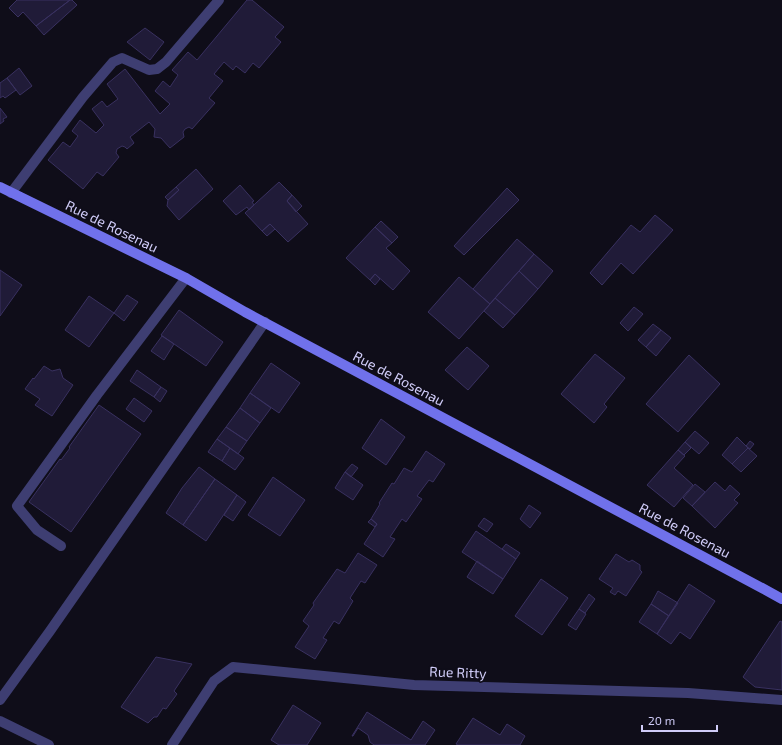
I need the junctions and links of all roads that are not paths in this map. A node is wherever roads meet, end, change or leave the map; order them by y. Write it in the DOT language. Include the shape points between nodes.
graph roads {
  1 [pos="219,0"];
  2 [pos="0,187"];
  3 [pos="11,193"];
  4 [pos="186,278"];
  5 [pos="265,322"];
  6 [pos="61,546"];
  7 [pos="782,600"];
  8 [pos="0,700"];
  9 [pos="782,700"];
  10 [pos="0,722"];
  11 [pos="49,745"];
  12 [pos="172,745"];
  1 -- 3 [label="street" via="166,62 157,69 149,70 122,58 112,62"];
  2 -- 3 [label="main road, Rue de Rosenau"];
  3 -- 4 [label="main road, Rue de Rosenau"];
  4 -- 5 [label="main road, Rue de Rosenau"];
  4 -- 6 [label="street" via="17,506 37,530"];
  5 -- 7 [label="main road, Rue de Rosenau"];
  5 -- 8 [label="street"];
  9 -- 12 [label="street, Rue Ritty" via="688,694 414,685 233,667 214,681"];
  10 -- 11 [label="street"];
}
